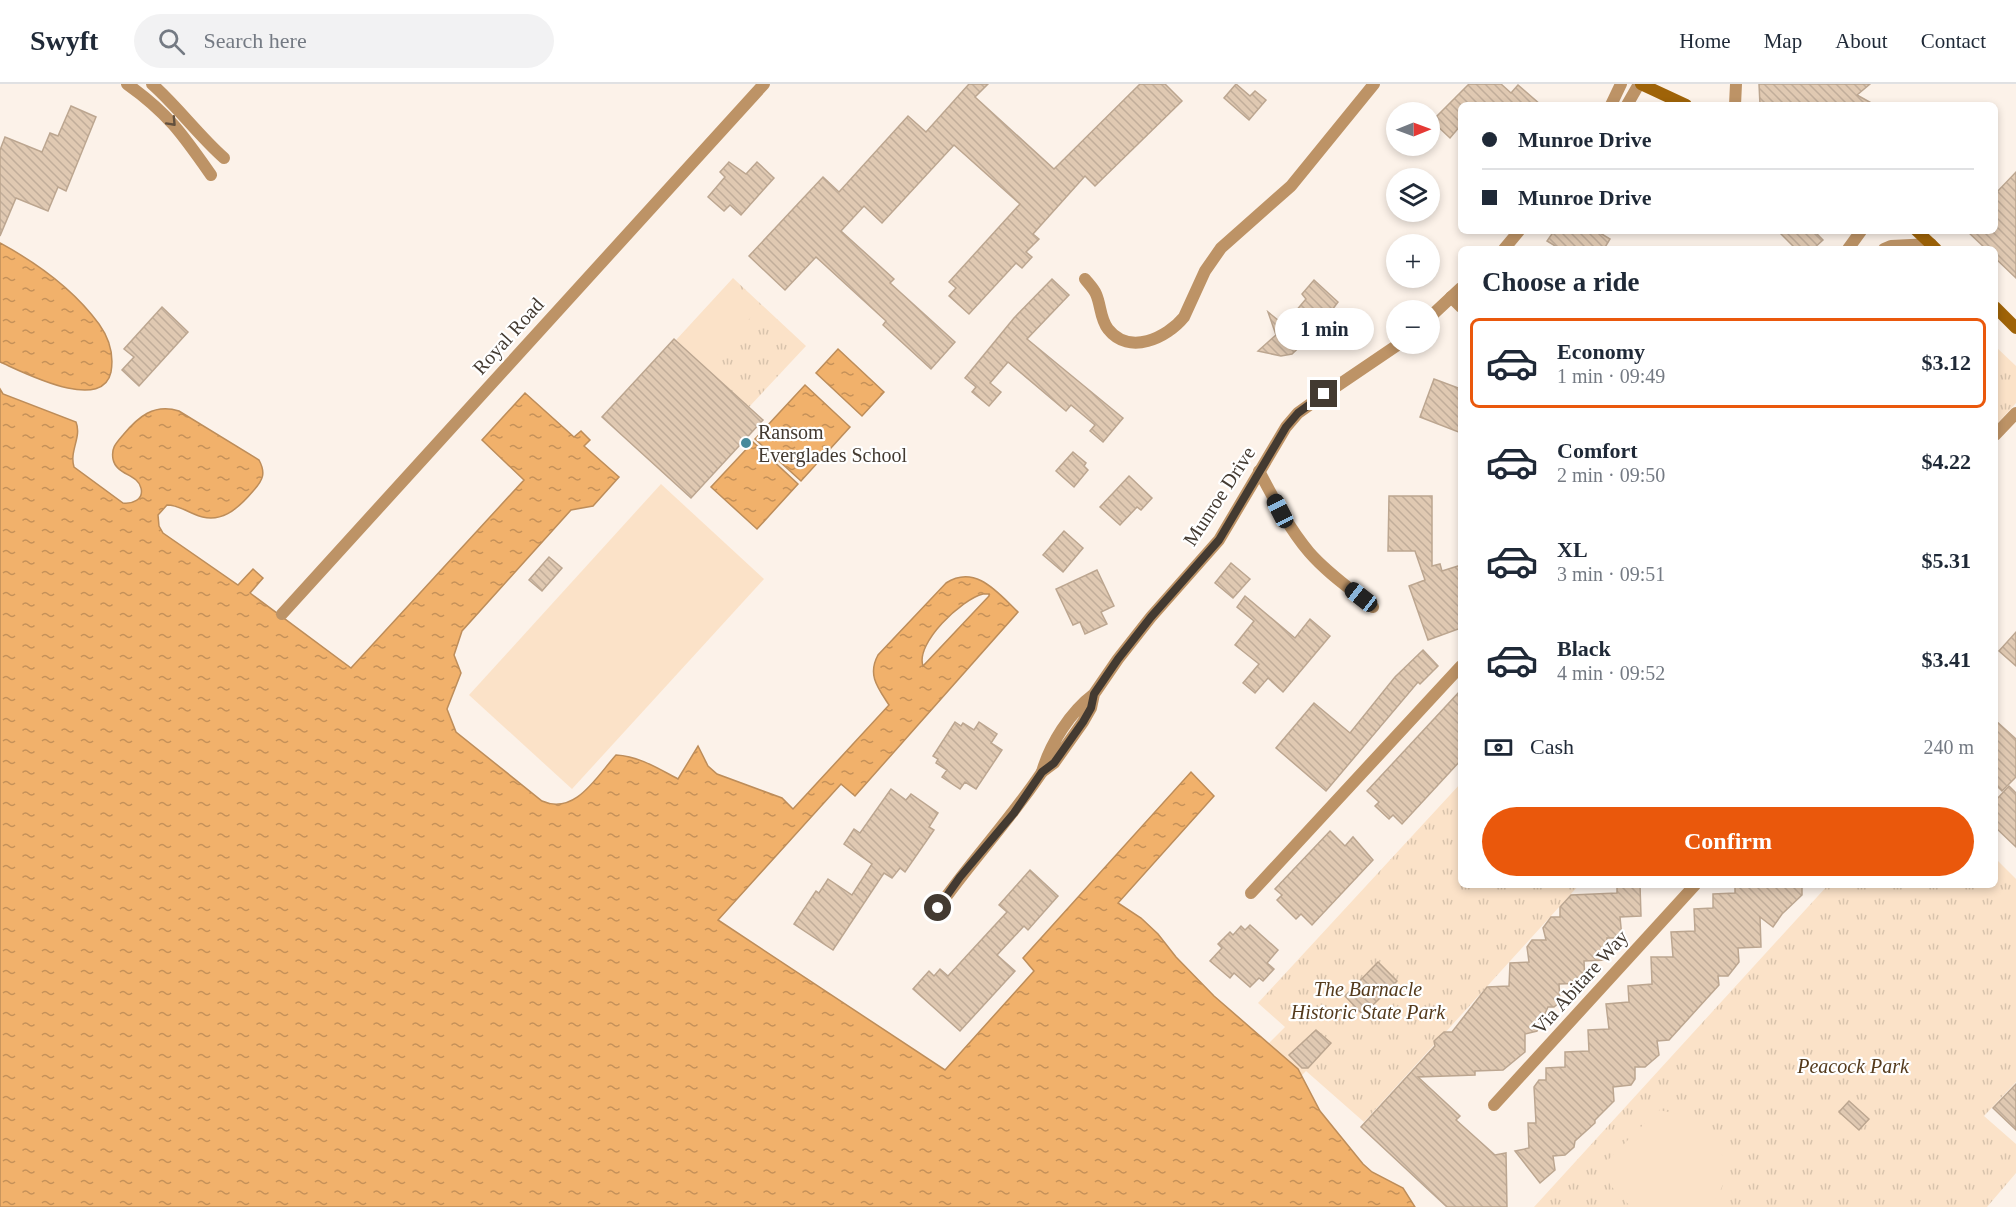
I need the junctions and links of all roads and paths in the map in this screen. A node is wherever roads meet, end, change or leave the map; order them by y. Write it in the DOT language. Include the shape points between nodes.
graph roads {
  1 [pos="127,84"];
  2 [pos="152,84"];
  3 [pos="764,84"];
  4 [pos="1374,84"];
  5 [pos="1621,84"];
  6 [pos="1640,84"];
  7 [pos="1736,84"];
  8 [pos="1612,102"];
  9 [pos="1629,102"];
  10 [pos="1679,102"];
  11 [pos="1735,102"];
  12 [pos="224,158"];
  13 [pos="211,175"];
  14 [pos="1516,234"];
  15 [pos="1920,234"];
  16 [pos="1506,246"];
  17 [pos="1891,246"];
  18 [pos="1934,246"];
  19 [pos="1085,279"];
  20 [pos="1458,291"];
  21 [pos="1451,297"];
  22 [pos="1458,304"];
  23 [pos="1440,307"];
  24 [pos="1998,310"];
  25 [pos="2016,328"];
  26 [pos="1386,353"];
  27 [pos="2016,413"];
  28 [pos="1998,432"];
  29 [pos="1259,471"];
  30 [pos="1373,607"];
  31 [pos="282,614"];
  32 [pos="1458,669"];
  33 [pos="1692,888"];
  34 [pos="1251,893"];
  35 [pos="938,908"];
  36 [pos="1494,1105"];
  1 -- 13 [label="street, one-way" via="178,128"];
  2 -- 12 [label="street"];
  3 -- 31 [label="street, Royal Road"];
  4 -- 19 [label="street" via="1291,186 1221,248 1205,271 1184,317 1156,339 1129,342 1116,336 1108,329 1096,294"];
  5 -- 8 [label="street"];
  6 -- 9 [label="street"];
  6 -- 10 [label="main road"];
  7 -- 11 [label="street"];
  14 -- 16 [label="street"];
  15 -- 18 [label="main road"];
  17 -- 18 [label="street"];
  20 -- 21 [label="street"];
  21 -- 22 [label="street"];
  21 -- 23 [label="street"];
  24 -- 25 [label="main road"];
  26 -- 29 [label="street, Munroe Drive" via="1298,413"];
  27 -- 28 [label="street"];
  29 -- 30 [label="street" via="1309,553"];
  29 -- 35 [label="street, Munroe Drive" via="1219,540 1151,617 1094,694 1081,704 1014,813"];
  32 -- 34 [label="street"];
  33 -- 36 [label="street, Via Abitare Way"];
}
